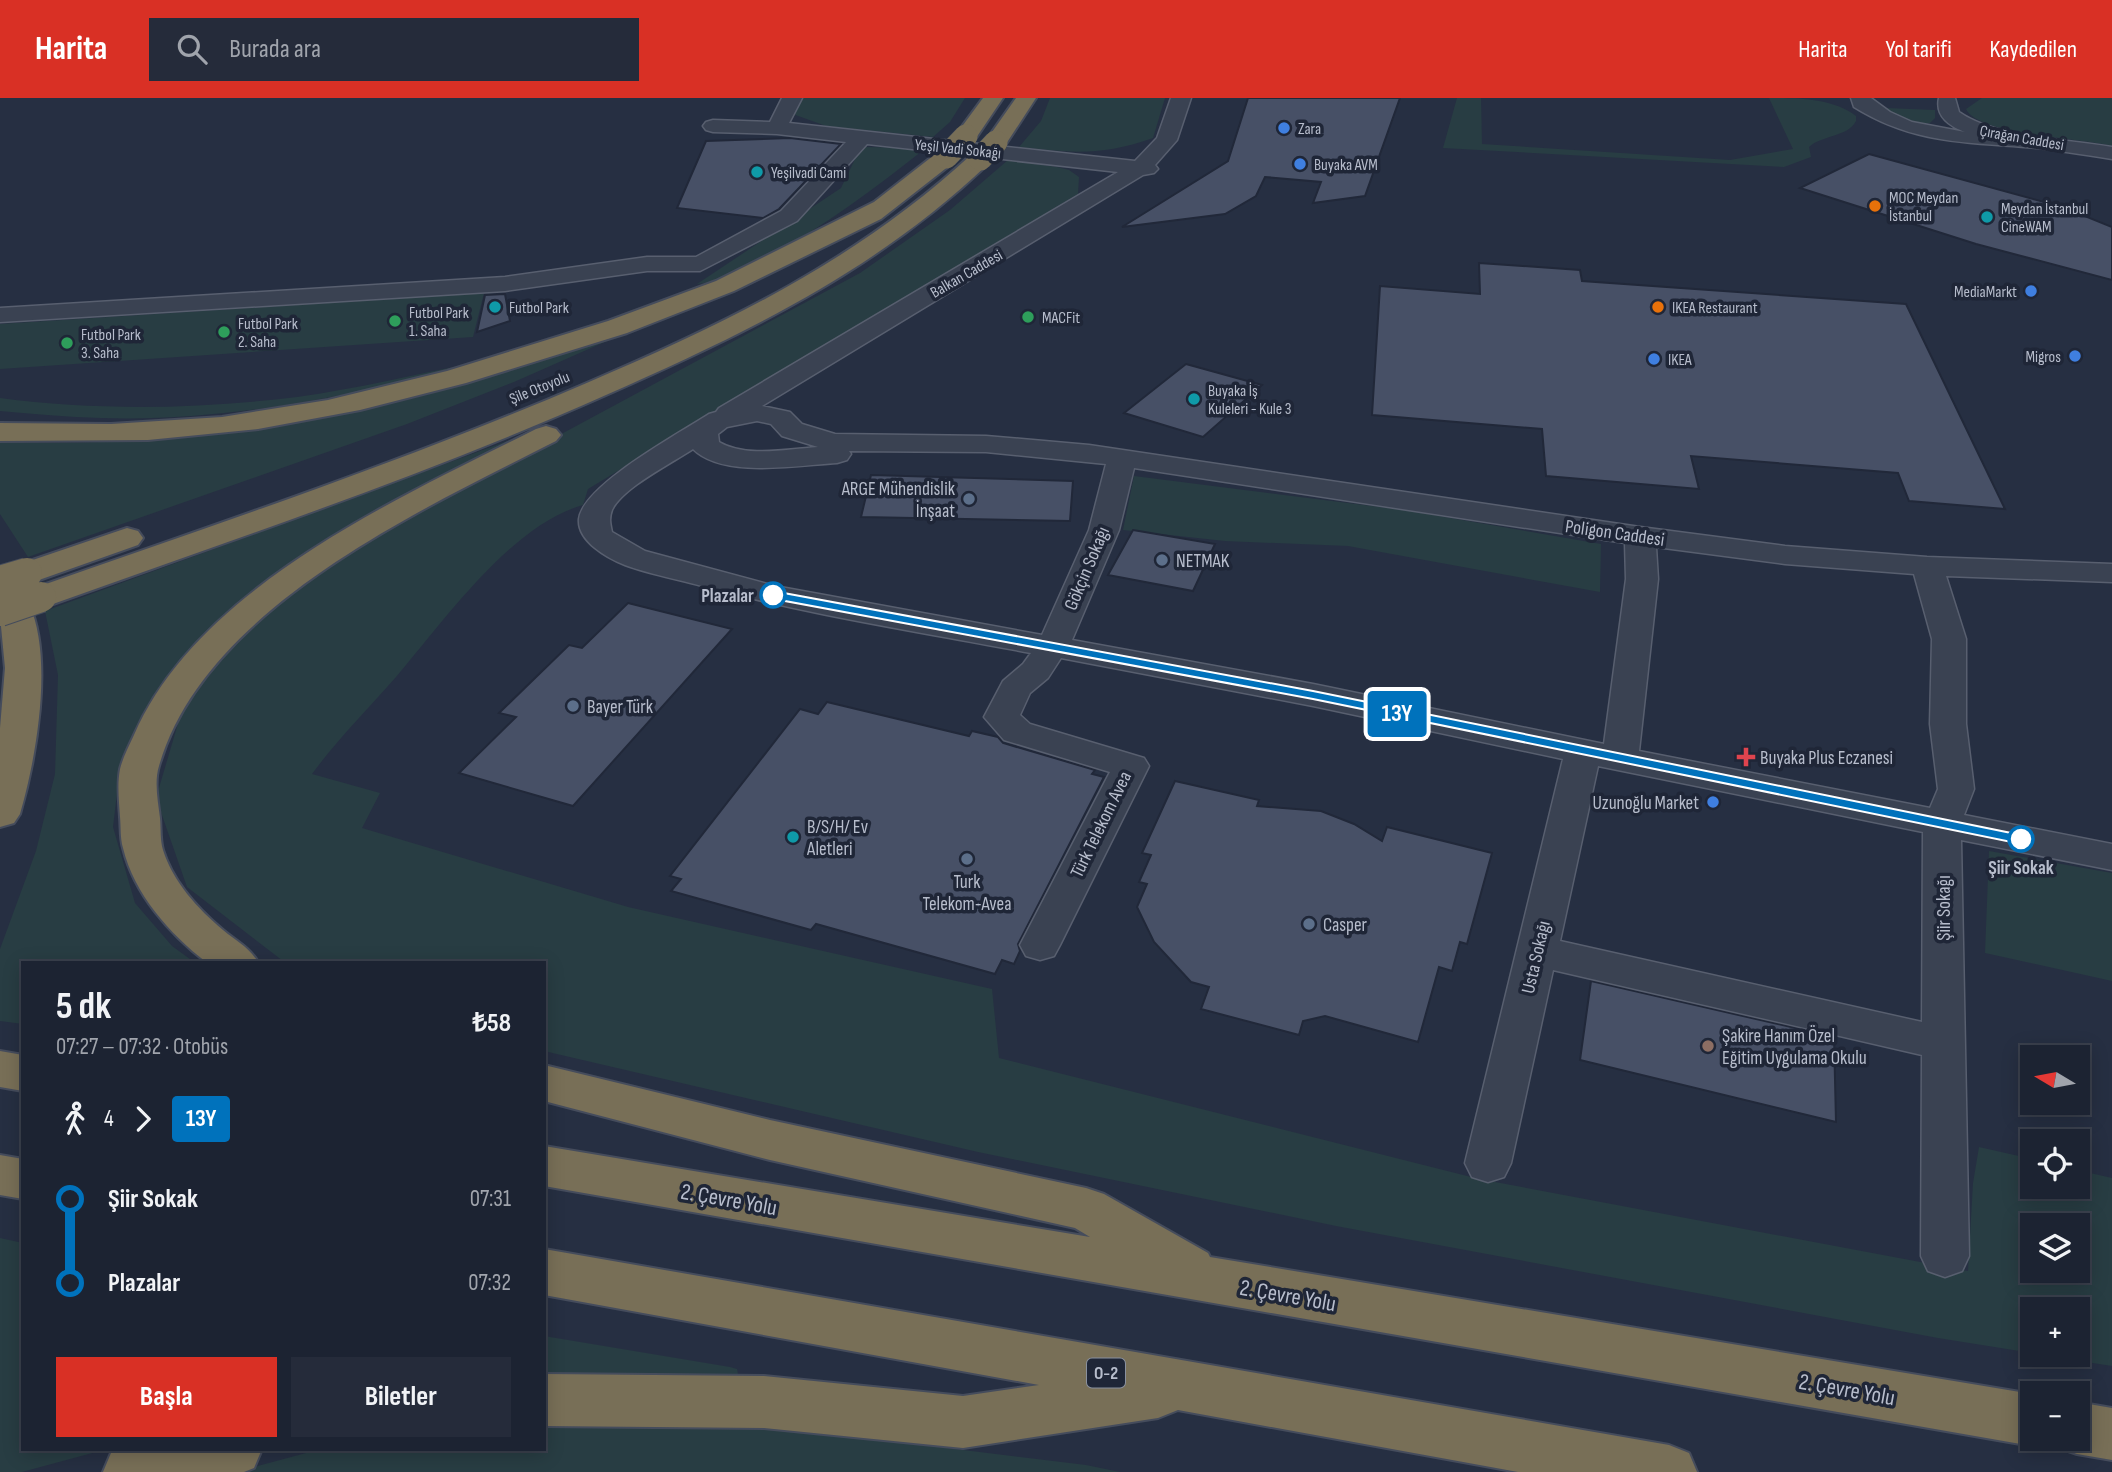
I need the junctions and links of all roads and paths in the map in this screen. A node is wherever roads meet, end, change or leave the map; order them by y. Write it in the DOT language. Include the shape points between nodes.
graph roads {
  1 [pos="792,98"];
  2 [pos="993,98"];
  3 [pos="1026,98"];
  4 [pos="1181,98"];
  5 [pos="1200,98"];
  6 [pos="1864,98"];
  7 [pos="1900,104"];
  8 [pos="1923,104"];
  9 [pos="1950,106"];
  10 [pos="713,127"];
  11 [pos="777,128"];
  12 [pos="1912,130"];
  13 [pos="862,137"];
  14 [pos="1167,140"];
  15 [pos="2049,142"];
  16 [pos="2112,153"];
  17 [pos="1060,159"];
  18 [pos="1150,169"];
  19 [pos="1095,195"];
  20 [pos="886,205"];
  21 [pos="767,310"];
  22 [pos="0,315"];
  23 [pos="715,423"];
  24 [pos="790,426"];
  25 [pos="914,428"];
  26 [pos="0,432"];
  27 [pos="890,443"];
  28 [pos="741,458"];
  29 [pos="1122,459"];
  30 [pos="615,488"];
  31 [pos="1640,536"];
  32 [pos="1927,566"];
  33 [pos="2112,573"];
  34 [pos="17,583"];
  35 [pos="0,611"];
  36 [pos="1044,659"];
  37 [pos="1601,755"];
  38 [pos="0,814"];
  39 [pos="1942,824"];
  40 [pos="2112,857"];
  41 [pos="1040,945"];
  42 [pos="1536,951"];
  43 [pos="235,961"];
  44 [pos="1943,1043"];
  45 [pos="0,1069"];
  46 [pos="21,1073"];
  47 [pos="546,1083"];
  48 [pos="1488,1163"];
  49 [pos="546,1166"];
  50 [pos="0,1175"];
  51 [pos="21,1179"];
  52 [pos="1945,1256"];
  53 [pos="546,1272"];
  54 [pos="1213,1282"];
  55 [pos="1189,1388"];
  56 [pos="546,1400"];
  57 [pos="2020,1418"];
  58 [pos="2090,1430"];
  59 [pos="2112,1434"];
  60 [pos="225,1451"];
  61 [pos="131,1472"];
  62 [pos="1669,1472"];
  1 -- 11 [label="street"];
  2 -- 20 [label="highway, Şile Otoyolu, bridge" via="946,157"];
  3 -- 21 [label="highway, Şile Otoyolu" via="988,150 938,199 818,282"];
  4 -- 14 [label="street, Balkan Caddesi"];
  5 -- 18 [label="street, Balkan Caddesi" via="1184,145"];
  6 -- 7 [label="street"];
  6 -- 12 [label="street" via="1861,103 1879,116"];
  8 -- 9 [label="street"];
  9 -- 12 [label="street" via="1942,128"];
  9 -- 15 [label="street, Çırağan Caddesi" via="1992,134"];
  10 -- 11 [label="street, Yeşil Vadi Sokağı"];
  11 -- 13 [label="street, Yeşil Vadi Sokağı"];
  12 -- 15 [label="street"];
  13 -- 17 [label="street, Yeşil Vadi Sokağı"];
  13 -- 22 [label="street" via="789,215 700,264 647,264 505,285"];
  14 -- 17 [label="street" via="1118,155"];
  14 -- 18 [label="street, Balkan Caddesi"];
  15 -- 16 [label="street, Çırağan Caddesi"];
  17 -- 18 [label="street, Yeşil Vadi Sokağı"];
  17 -- 19 [label="street" via="1085,173"];
  18 -- 19 [label="street, Balkan Caddesi"];
  18 -- 24 [label="street, Balkan Caddesi" via="795,398 783,415"];
  19 -- 23 [label="street, Balkan Caddesi"];
  20 -- 26 [label="highway" via="700,296 638,321 462,377 292,415 192,428 83,435"];
  20 -- 34 [label="highway, Şile Otoyolu" via="780,276 621,353 482,411"];
  21 -- 34 [label="highway, Şile Otoyolu" via="495,432"];
  21 -- 43 [label="highway" via="673,370 344,543 251,610 175,690 139,767 144,853 169,901 205,941"];
  23 -- 24 [label="street" via="757,413 780,418"];
  23 -- 28 [label="street" via="703,439 705,446"];
  23 -- 30 [label="street, Balkan Caddesi"];
  24 -- 27 [label="street" via="807,436 835,442"];
  24 -- 28 [label="street" via="792,437 776,451"];
  25 -- 27 [label="street"];
  27 -- 29 [label="street" via="1011,446"];
  28 -- 29 [label="street" via="940,453"];
  28 -- 30 [label="street" via="685,465"];
  29 -- 31 [label="street, Poligon Caddesi"];
  29 -- 36 [label="street, Gökçin Sokağı" via="1104,530"];
  30 -- 36 [label="street, Balkan Caddesi" via="599,505 594,520 598,536 634,558"];
  31 -- 32 [label="street, Poligon Caddesi" via="1785,555"];
  31 -- 37 [label="street, Usta Sokağı" via="1642,579"];
  32 -- 33 [label="street, Poligon Caddesi"];
  32 -- 39 [label="street, Şiir Sokağı" via="1949,639 1948,724 1956,789"];
  34 -- 35 [label="highway, bridge"];
  34 -- 38 [label="highway" via="23,663 18,733"];
  36 -- 37 [label="street, Balkan Caddesi" via="1313,695"];
  36 -- 41 [label="street, Türk Telekom Avea" via="1015,688 1002,717 1017,732 1131,766"];
  37 -- 39 [label="street, Balkan Caddesi"];
  37 -- 42 [label="street, Usta Sokağı"];
  39 -- 40 [label="street, Balkan Caddesi"];
  39 -- 44 [label="street, Şiir Sokağı"];
  42 -- 44 [label="street"];
  42 -- 48 [label="street, Usta Sokağı"];
  44 -- 52 [label="street, Şiir Sokağı"];
  45 -- 46 [label="highway"];
  47 -- 54 [label="highway" via="1086,1209"];
  49 -- 54 [label="highway, 2. Çevre Yolu"];
  50 -- 51 [label="highway"];
  53 -- 55 [label="highway, O-2"];
  54 -- 57 [label="highway, 2. Çevre Yolu"];
  55 -- 56 [label="highway" via="963,1422 764,1402"];
  55 -- 62 [label="highway, O-2"];
  58 -- 59 [label="highway"];
  60 -- 61 [label="highway"];
}
